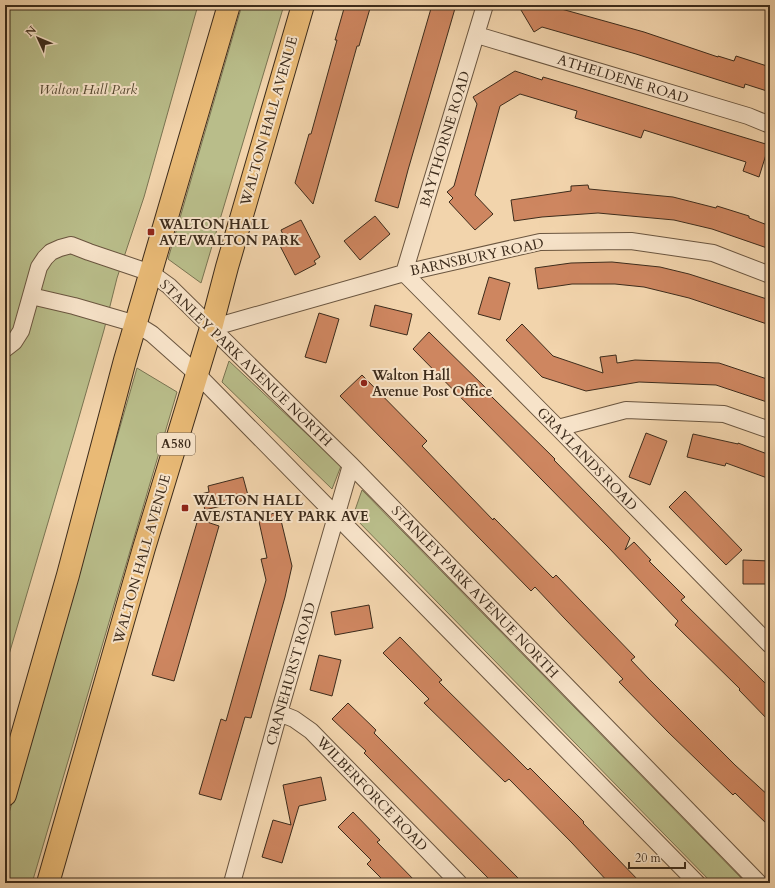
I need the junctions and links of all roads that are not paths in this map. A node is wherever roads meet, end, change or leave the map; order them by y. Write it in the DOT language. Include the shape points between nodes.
graph roads {
  1 [pos="229,5"];
  2 [pos="303,5"];
  3 [pos="485,5"];
  4 [pos="476,35"];
  5 [pos="770,124"];
  6 [pos="151,273"];
  7 [pos="404,273"];
  8 [pos="770,275"];
  9 [pos="31,296"];
  10 [pos="136,324"];
  11 [pos="211,328"];
  12 [pos="5,349"];
  13 [pos="198,374"];
  14 [pos="558,428"];
  15 [pos="770,430"];
  16 [pos="351,465"];
  17 [pos="337,517"];
  18 [pos="767,636"];
  19 [pos="279,713"];
  20 [pos="5,795"];
  21 [pos="48,883"];
  22 [pos="232,883"];
  23 [pos="459,883"];
  24 [pos="697,883"];
  25 [pos="759,883"];
  1 -- 6 [label="highway"];
  2 -- 11 [label="highway, WALTON HALL AVENUE / A580"];
  3 -- 4 [label="street, BAYTHORNE ROAD"];
  4 -- 5 [label="street, ATHELDENE ROAD"];
  4 -- 7 [label="street, BAYTHORNE ROAD"];
  6 -- 9 [label="street, STANLEY PARK AVENUE NORTH" via="71,245 51,252 45,258 39,266"];
  6 -- 10 [label="highway"];
  6 -- 11 [label="street, STANLEY PARK AVENUE NORTH" via="169,286"];
  7 -- 8 [label="street, BARNSBURY ROAD" via="540,242 632,241 713,253"];
  7 -- 11 [label="street, BARNSBURY ROAD"];
  7 -- 14 [label="street, GRAYLANDS ROAD"];
  9 -- 10 [label="street"];
  9 -- 12 [label="street, STANLEY PARK AVENUE NORTH" via="20,332 14,342"];
  10 -- 13 [label="street" via="152,334"];
  10 -- 20 [label="highway"];
  11 -- 13 [label="highway, WALTON HALL AVENUE / A580"];
  11 -- 16 [label="street, STANLEY PARK AVENUE NORTH"];
  13 -- 17 [label="street"];
  13 -- 21 [label="highway, WALTON HALL AVENUE / A580" via="144,548"];
  14 -- 15 [label="street" via="626,410 724,414"];
  14 -- 18 [label="street, GRAYLANDS ROAD"];
  16 -- 17 [label="street, CRANEHURST ROAD"];
  16 -- 25 [label="street, STANLEY PARK AVENUE NORTH"];
  17 -- 19 [label="street, CRANEHURST ROAD"];
  17 -- 24 [label="street"];
  19 -- 22 [label="street, CRANEHURST ROAD"];
  19 -- 23 [label="street, WILBERFORCE ROAD" via="294,719 311,731"];
}
